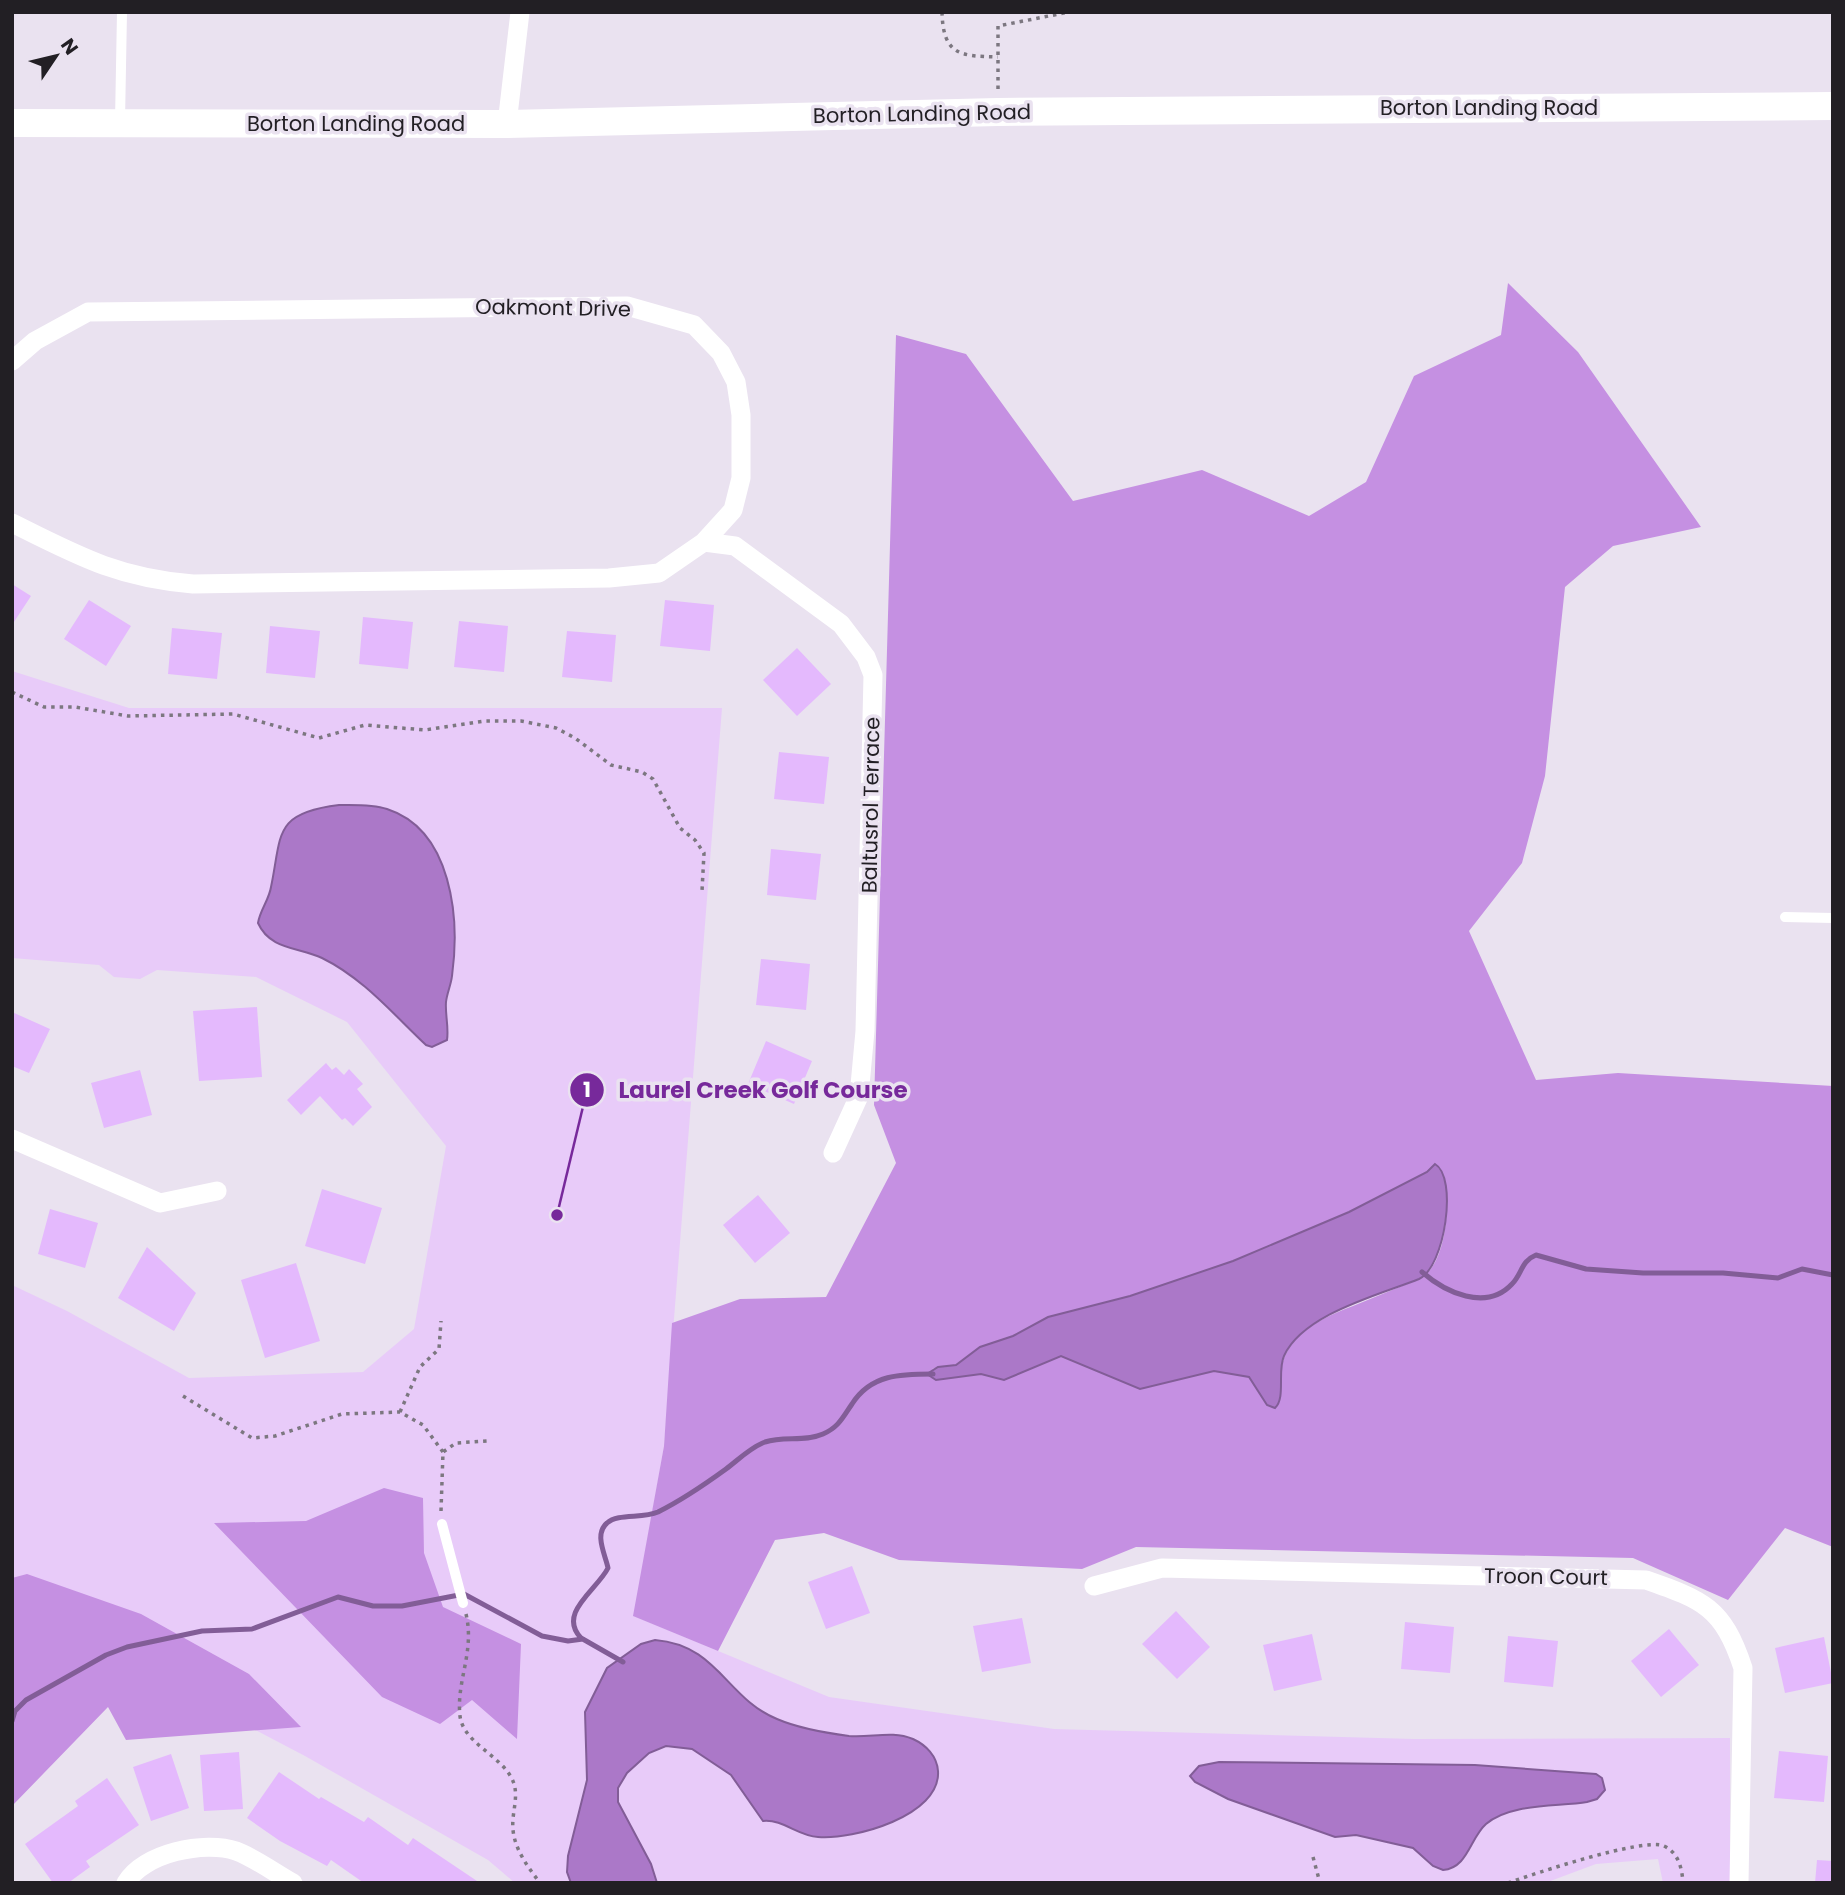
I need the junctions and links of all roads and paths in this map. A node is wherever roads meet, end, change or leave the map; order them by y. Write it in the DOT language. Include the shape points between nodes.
graph roads {
  1 [pos="122,12"];
  2 [pos="520,12"];
  3 [pos="942,12"];
  4 [pos="1069,12"];
  5 [pos="998,57"];
  6 [pos="1833,106"];
  7 [pos="998,112"];
  8 [pos="12,123"];
  9 [pos="507,124"];
  10 [pos="120,125"];
  11 [pos="12,361"];
  12 [pos="12,523"];
  13 [pos="704,542"];
  14 [pos="12,692"];
  15 [pos="702,891"];
  16 [pos="1785,917"];
  17 [pos="1833,918"];
  18 [pos="12,1139"];
  19 [pos="833,1153"];
  20 [pos="217,1191"];
  21 [pos="441,1321"];
  22 [pos="183,1396"];
  23 [pos="400,1412"];
  24 [pos="487,1441"];
  25 [pos="443,1452"];
  26 [pos="442,1524"];
  27 [pos="1094,1586"];
  28 [pos="463,1603"];
  29 [pos="1313,1857"];
  30 [pos="126,1883"];
  31 [pos="293,1883"];
  32 [pos="540,1883"];
  33 [pos="1320,1883"];
  34 [pos="1508,1883"];
  35 [pos="1683,1883"];
  36 [pos="1739,1883"];
  1 -- 10 [label="lane"];
  2 -- 9 [label="street"];
  3 -- 5 [label="path" via="946,40 955,51 965,56"];
  4 -- 5 [label="path" via="998,26"];
  5 -- 7 [label="path"];
  6 -- 7 [label="street, Borton Landing Road"];
  7 -- 9 [label="street, Borton Landing Road"];
  8 -- 10 [label="street, Borton Landing Road"];
  9 -- 10 [label="street, Borton Landing Road"];
  11 -- 13 [label="street, Oakmont Drive" via="35,341 88,312 627,306 694,325 721,353 736,382 741,478 733,510"];
  12 -- 13 [label="street, Oakmont Drive" via="93,564 150,581 193,584 609,578 659,573"];
  13 -- 19 [label="street, Baltusrol Terrace" via="735,546 841,624 866,657 873,675 863,1057 859,1096"];
  14 -- 15 [label="path" via="44,707 128,716 233,714 319,738 365,725 425,730 522,721 556,728 611,765 653,779 680,828 704,853"];
  16 -- 17 [label="lane"];
  18 -- 20 [label="street" via="160,1203"];
  21 -- 23 [label="path" via="439,1349 420,1367"];
  22 -- 23 [label="path" via="252,1438 275,1437 342,1414"];
  23 -- 25 [label="path" via="423,1425"];
  24 -- 25 [label="path" via="456,1443"];
  25 -- 26 [label="path"];
  26 -- 28 [label="lane"];
  27 -- 36 [label="street, Troon Court" via="1163,1568 1646,1580 1697,1598 1733,1637 1743,1668"];
  28 -- 32 [label="path" via="471,1634 461,1723 512,1779 515,1841"];
  29 -- 33 [label="path"];
  30 -- 31 [label="street" via="151,1861 186,1847 234,1850"];
  34 -- 35 [label="path" via="1566,1863 1650,1844 1671,1851 1679,1862"];
}
